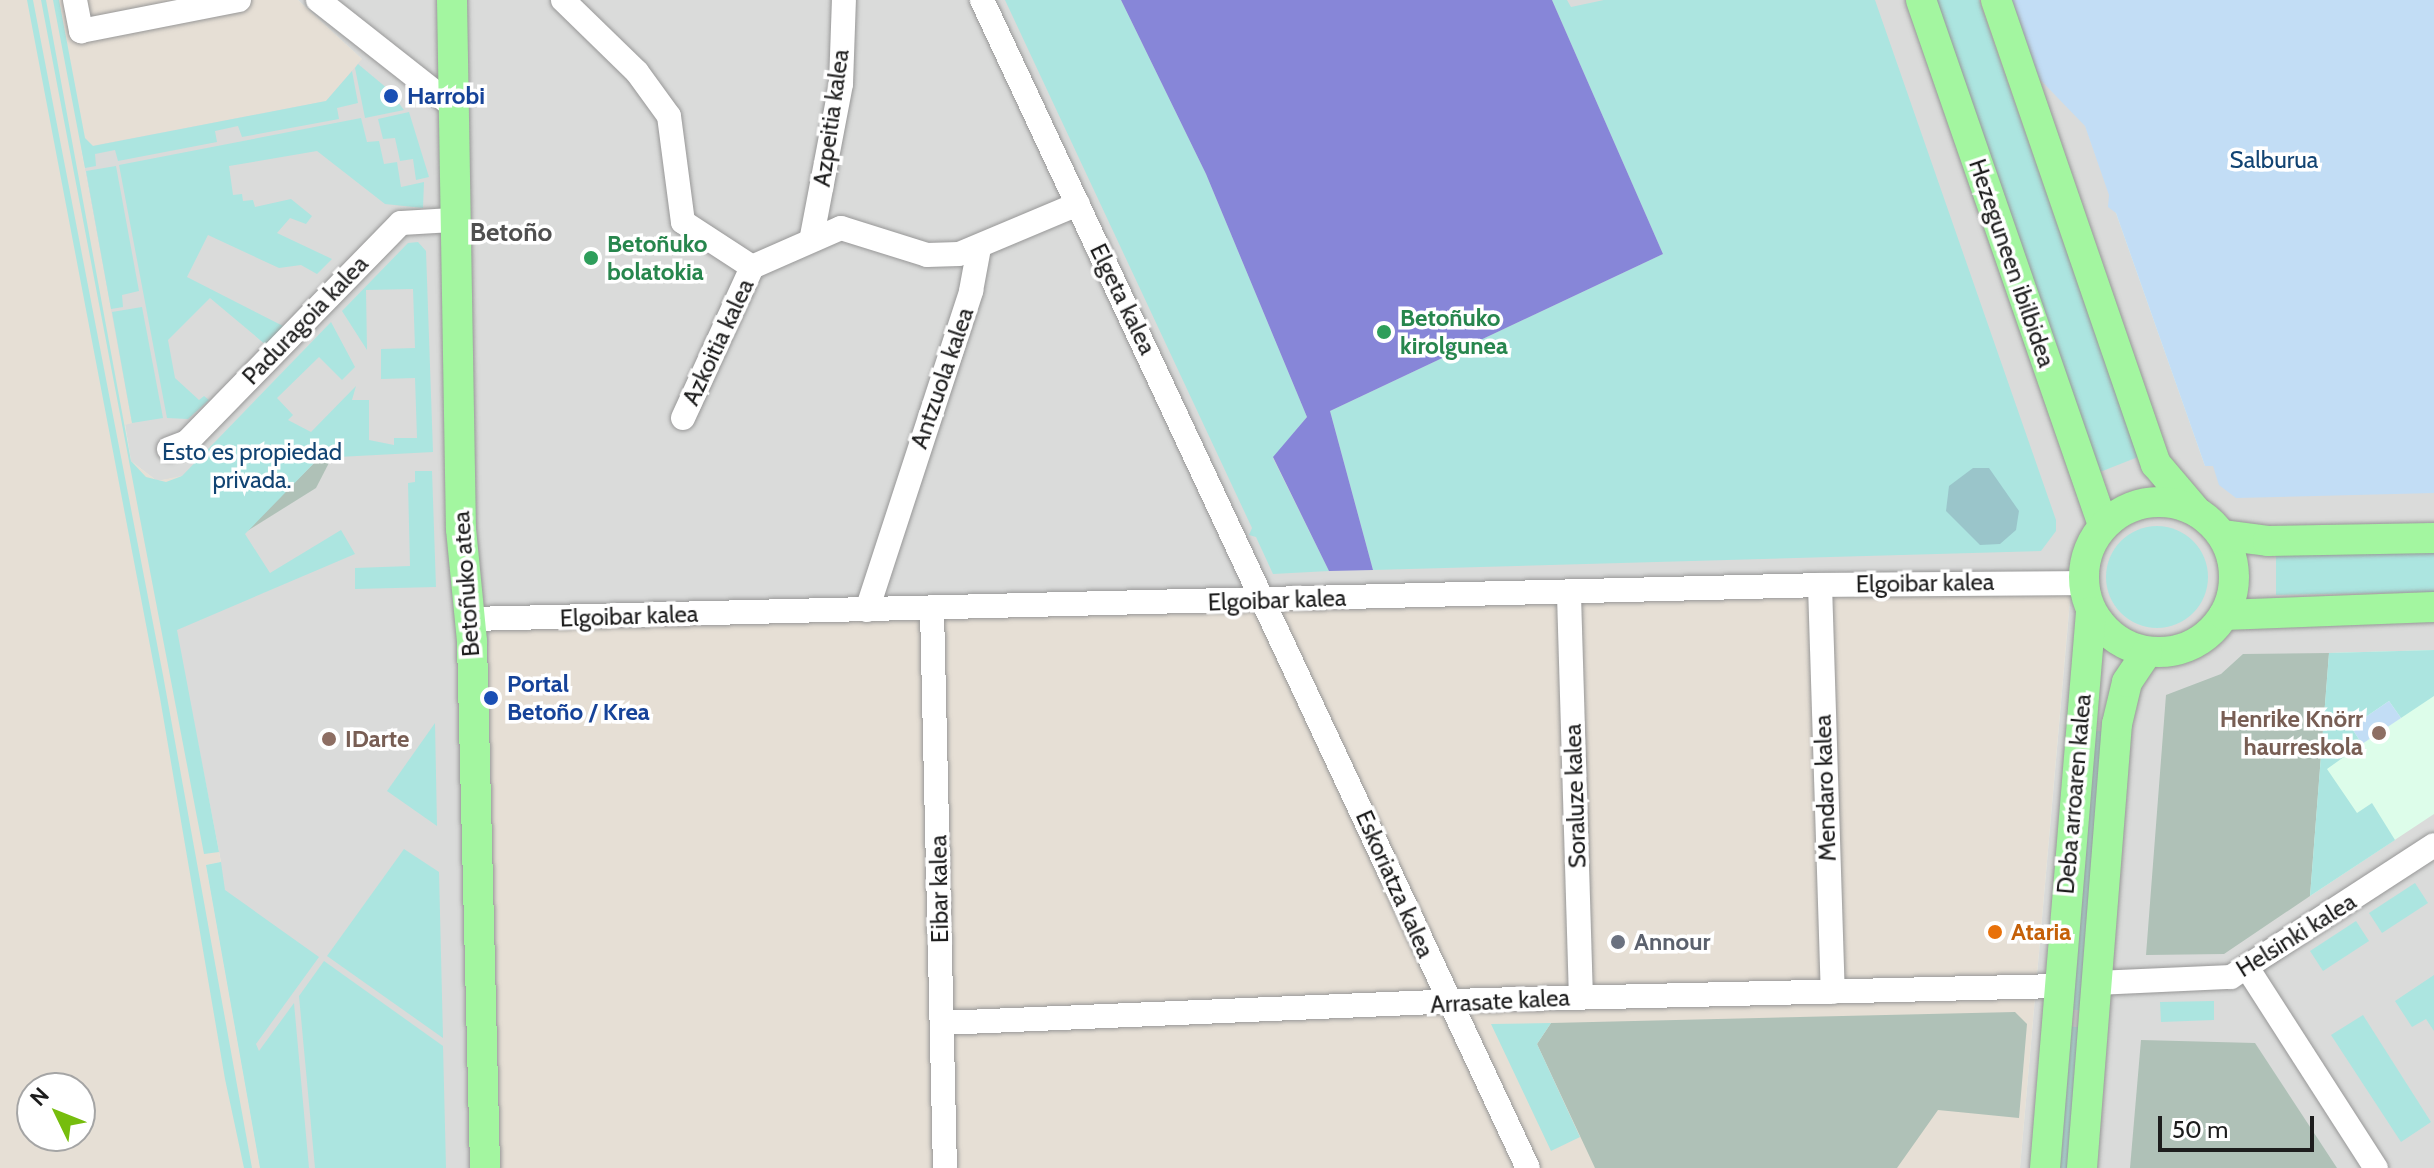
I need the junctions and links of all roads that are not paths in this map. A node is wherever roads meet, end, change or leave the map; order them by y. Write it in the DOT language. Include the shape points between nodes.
graph roads {
  1 [pos="75,0"];
  2 [pos="239,0"];
  3 [pos="318,0"];
  4 [pos="452,0"];
  5 [pos="563,0"];
  6 [pos="844,0"];
  7 [pos="982,0"];
  8 [pos="1921,0"];
  9 [pos="1996,0"];
  10 [pos="450,104"];
  11 [pos="1078,204"];
  12 [pos="453,220"];
  13 [pos="812,236"];
  14 [pos="979,248"];
  15 [pos="752,267"];
  16 [pos="683,418"];
  17 [pos="169,449"];
  18 [pos="2196,511"];
  19 [pos="2103,525"];
  20 [pos="2222,535"];
  21 [pos="2434,538"];
  22 [pos="1820,585"];
  23 [pos="1569,595"];
  24 [pos="2087,597"];
  25 [pos="1265,598"];
  26 [pos="2434,607"];
  27 [pos="867,610"];
  28 [pos="932,610"];
  29 [pos="2224,615"];
  30 [pos="471,619"];
  31 [pos="2147,652"];
  32 [pos="2434,845"];
  33 [pos="2248,969"];
  34 [pos="2097,983"];
  35 [pos="2059,986"];
  36 [pos="1833,992"];
  37 [pos="1581,997"];
  38 [pos="1449,1003"];
  39 [pos="942,1023"];
  40 [pos="485,1168"];
  41 [pos="945,1168"];
  42 [pos="1528,1168"];
  43 [pos="2045,1168"];
  44 [pos="2082,1168"];
  45 [pos="2376,1168"];
  1 -- 2 [label="street" via="81,31"];
  3 -- 10 [label="street"];
  4 -- 10 [label="main road, Betoñuko atea"];
  5 -- 15 [label="street" via="637,72 669,116 683,222"];
  6 -- 13 [label="street, Azpeitia kalea" via="841,84"];
  7 -- 11 [label="street, Elgeta kalea"];
  8 -- 19 [label="main road, Hezeguneen ibilbidea"];
  9 -- 18 [label="main road" via="2156,464"];
  10 -- 12 [label="main road, Betoñuko atea"];
  11 -- 14 [label="street"];
  11 -- 25 [label="street, Elgeta kalea"];
  12 -- 17 [label="street, Paduragoia kalea" via="401,223 187,442"];
  12 -- 30 [label="main road, Betoñuko atea" via="461,529"];
  13 -- 14 [label="street, Azkoitia kalea" via="841,228 927,255"];
  13 -- 15 [label="street, Azkoitia kalea"];
  14 -- 27 [label="street, Antzuola kalea" via="971,291"];
  15 -- 16 [label="street, Azkoitia kalea"];
  18 -- 19 [label="main road" via="2157,501 2137,504"];
  18 -- 20 [label="main road"];
  19 -- 24 [label="main road" via="2087,552"];
  20 -- 21 [label="main road" via="2268,541"];
  20 -- 29 [label="main road" via="2234,575"];
  22 -- 23 [label="street, Elgoibar kalea"];
  22 -- 24 [label="street, Elgoibar kalea"];
  22 -- 36 [label="street, Mendaro kalea"];
  23 -- 25 [label="street, Elgoibar kalea"];
  23 -- 37 [label="street, Soraluze kalea"];
  24 -- 31 [label="main road" via="2105,631"];
  24 -- 35 [label="main road, Deba arroaren kalea"];
  25 -- 28 [label="street, Elgoibar kalea"];
  25 -- 38 [label="street, Eskoriatza kalea"];
  26 -- 29 [label="main road"];
  27 -- 28 [label="street, Elgoibar kalea"];
  27 -- 30 [label="street, Elgoibar kalea"];
  28 -- 39 [label="street, Eibar kalea"];
  29 -- 31 [label="main road" via="2204,637 2177,651"];
  30 -- 40 [label="main road, Betoñuko atea"];
  31 -- 34 [label="main road, Deba arroaren kalea" via="2127,682 2117,724"];
  32 -- 33 [label="street, Helsinki kalea"];
  33 -- 34 [label="street, Helsinki kalea" via="2220,978"];
  33 -- 45 [label="street"];
  34 -- 44 [label="main road, Deba arroaren kalea"];
  35 -- 36 [label="street, Arrasate kalea"];
  35 -- 43 [label="main road, Deba arroaren kalea"];
  36 -- 37 [label="street, Arrasate kalea"];
  37 -- 38 [label="street, Arrasate kalea"];
  38 -- 39 [label="street, Arrasate kalea"];
  38 -- 42 [label="street, Eskoriatza kalea"];
  39 -- 41 [label="street, Eibar kalea"];
}
